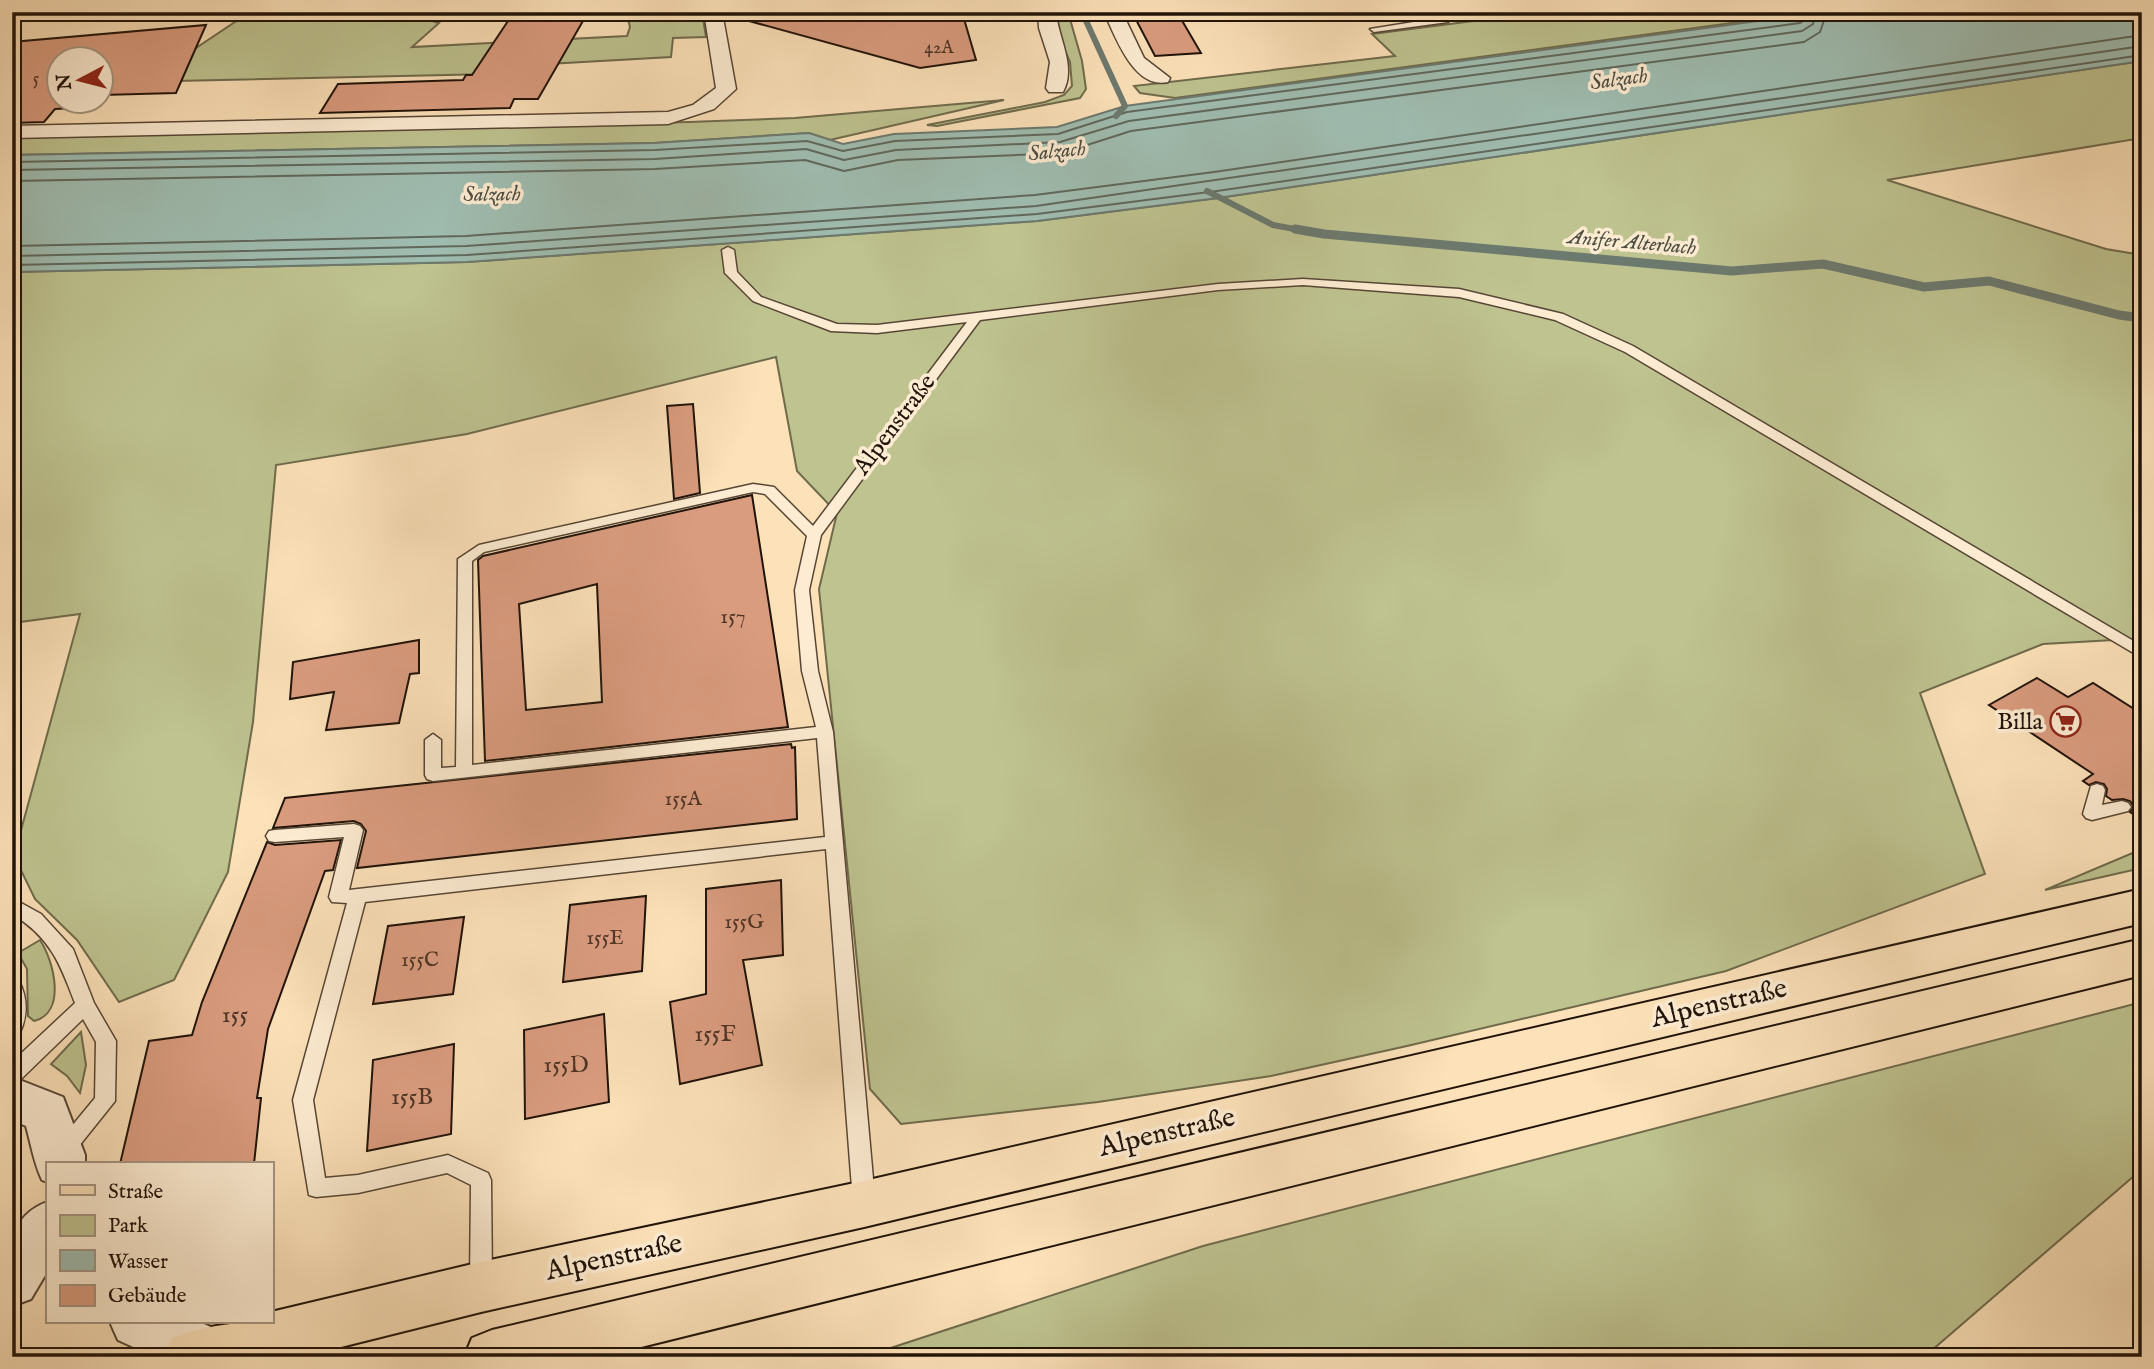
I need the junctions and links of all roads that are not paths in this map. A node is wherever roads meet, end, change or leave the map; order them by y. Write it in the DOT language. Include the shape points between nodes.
graph roads {
  1 [pos="713,12"];
  2 [pos="1047,12"];
  3 [pos="1113,12"];
  4 [pos="1453,12"];
  5 [pos="1374,29"];
  6 [pos="1161,78"];
  7 [pos="1056,88"];
  8 [pos="12,132"];
  9 [pos="728,250"];
  10 [pos="977,316"];
  11 [pos="814,535"];
  12 [pos="2142,653"];
  13 [pos="825,733"];
  14 [pos="433,740"];
  15 [pos="464,772"];
  16 [pos="2097,790"];
  17 [pos="2122,807"];
  18 [pos="275,836"];
  19 [pos="834,842"];
  20 [pos="358,895"];
  21 [pos="12,905"];
  22 [pos="2142,906"];
  23 [pos="2142,957"];
  24 [pos="12,986"];
  25 [pos="85,1006"];
  26 [pos="12,1029"];
  27 [pos="12,1075"];
  28 [pos="12,1098"];
  29 [pos="60,1159"];
  30 [pos="864,1204"];
  31 [pos="46,1228"];
  32 [pos="12,1281"];
  33 [pos="481,1287"];
  34 [pos="140,1324"];
  35 [pos="200,1355"];
  36 [pos="492,1357"];
  1 -- 8 [label="street" via="726,89 698,111 668,118"];
  2 -- 7 [label="street" via="1059,62"];
  3 -- 6 [label="street" via="1136,61"];
  4 -- 5 [label="lane" via="1448,19"];
  9 -- 10 [label="lane" via="731,273 757,299 835,328 877,329"];
  10 -- 11 [label="lane, Alpenstraße"];
  10 -- 12 [label="lane" via="1218,287 1303,282 1459,293 1559,317 1629,349"];
  11 -- 13 [label="lane" via="802,590 810,671"];
  11 -- 15 [label="lane" via="769,490 753,488 479,550 465,559"];
  13 -- 15 [label="lane"];
  13 -- 19 [label="lane"];
  14 -- 15 [label="lane" via="433,775"];
  16 -- 17 [label="lane" via="2092,814"];
  18 -- 20 [label="lane" via="354,830 338,897"];
  19 -- 20 [label="lane"];
  19 -- 30 [label="lane"];
  20 -- 33 [label="lane" via="303,1100 316,1188 358,1184 448,1164 481,1180"];
  21 -- 25 [label="lane" via="35,919 65,954"];
  22 -- 30 [label="main road, Alpenstraße"];
  23 -- 36 [label="main road, Alpenstraße"];
  24 -- 26 [label="lane" via="18,1009"];
  25 -- 27 [label="lane"];
  25 -- 29 [label="lane" via="106,1041 105,1101"];
  28 -- 29 [label="street" via="46,1112"];
  30 -- 33 [label="main road, Alpenstraße"];
  31 -- 32 [label="street"];
  33 -- 35 [label="main road, Alpenstraße"];
  34 -- 35 [label="street"];
}
